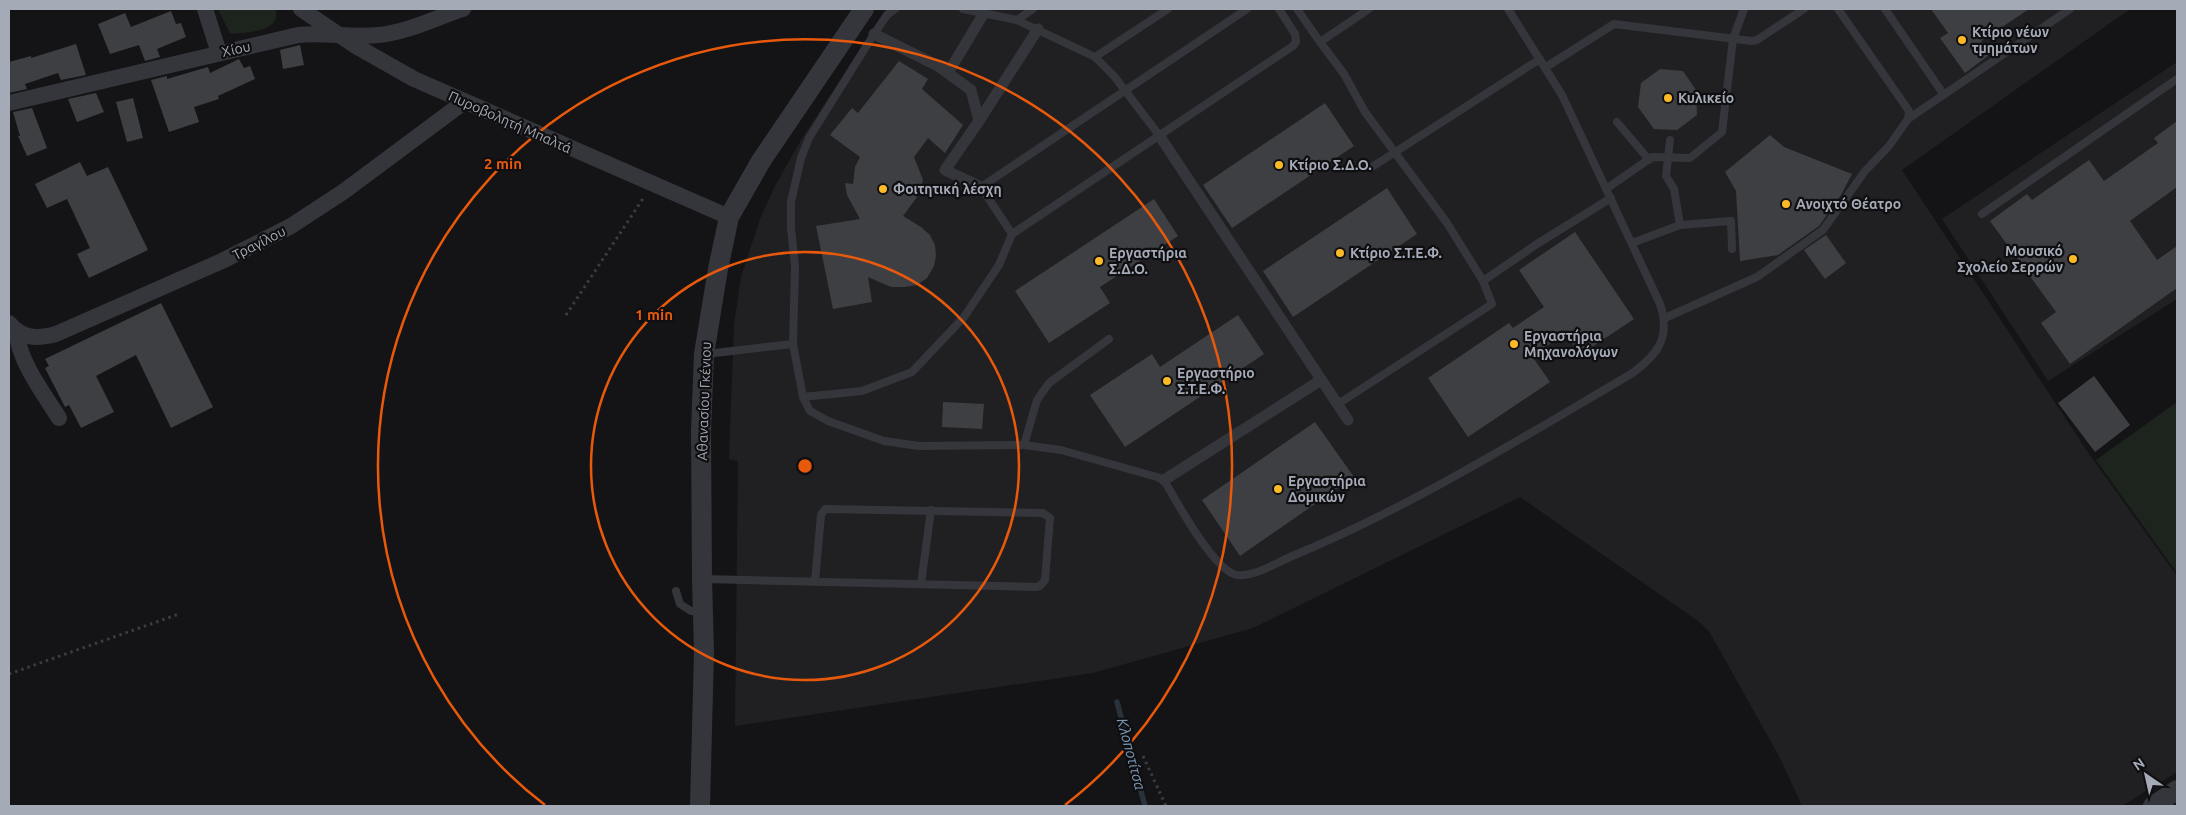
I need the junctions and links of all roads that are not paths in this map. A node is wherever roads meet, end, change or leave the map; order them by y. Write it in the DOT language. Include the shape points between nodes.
graph roads {
  1 [pos="205,9"];
  2 [pos="301,9"];
  3 [pos="463,9"];
  4 [pos="864,9"];
  5 [pos="895,9"];
  6 [pos="963,9"];
  7 [pos="1033,9"];
  8 [pos="1168,9"];
  9 [pos="1247,9"];
  10 [pos="1290,9"];
  11 [pos="1297,9"];
  12 [pos="1369,9"];
  13 [pos="1508,9"];
  14 [pos="1744,9"];
  15 [pos="1804,9"];
  16 [pos="1838,9"];
  17 [pos="1885,9"];
  18 [pos="2070,9"];
  19 [pos="1280,11"];
  20 [pos="984,13"];
  21 [pos="1017,20"];
  22 [pos="1038,29"];
  23 [pos="336,34"];
  24 [pos="874,34"];
  25 [pos="1733,39"];
  26 [pos="1320,42"];
  27 [pos="219,53"];
  28 [pos="1095,58"];
  29 [pos="1540,58"];
  30 [pos="1546,66"];
  31 [pos="948,73"];
  32 [pos="2177,79"];
  33 [pos="1125,91"];
  34 [pos="1944,95"];
  35 [pos="9,102"];
  36 [pos="464,102"];
  37 [pos="1908,119"];
  38 [pos="979,121"];
  39 [pos="1616,122"];
  40 [pos="1159,135"];
  41 [pos="1670,140"];
  42 [pos="1395,152"];
  43 [pos="1669,157"];
  44 [pos="1649,160"];
  45 [pos="1372,167"];
  46 [pos="981,188"];
  47 [pos="1606,189"];
  48 [pos="1611,198"];
  49 [pos="1982,214"];
  50 [pos="729,217"];
  51 [pos="1680,225"];
  52 [pos="1012,234"];
  53 [pos="1632,243"];
  54 [pos="1732,249"];
  55 [pos="1484,281"];
  56 [pos="1665,318"];
  57 [pos="18,330"];
  58 [pos="1110,339"];
  59 [pos="793,344"];
  60 [pos="704,354"];
  61 [pos="1321,380"];
  62 [pos="803,398"];
  63 [pos="1338,404"];
  64 [pos="59,418"];
  65 [pos="1348,420"];
  66 [pos="1024,445"];
  67 [pos="1164,480"];
  68 [pos="931,510"];
  69 [pos="702,579"];
  70 [pos="815,581"];
  71 [pos="920,584"];
  72 [pos="676,592"];
  73 [pos="703,612"];
  74 [pos="2177,790"];
  75 [pos="700,806"];
  76 [pos="2153,806"];
  1 -- 27 [label="street"];
  2 -- 23 [label="street, Πυροβολητή Μπαλτά"];
  3 -- 23 [label="street, Χίου" via="378,35"];
  4 -- 50 [label="street, Αθανασίου Γκένιου" via="761,161"];
  5 -- 24 [label="lane"];
  6 -- 20 [label="lane"];
  7 -- 21 [label="lane"];
  8 -- 28 [label="lane"];
  9 -- 33 [label="lane"];
  10 -- 19 [label="lane"];
  11 -- 26 [label="lane"];
  12 -- 26 [label="lane"];
  13 -- 29 [label="lane"];
  14 -- 25 [label="lane"];
  15 -- 25 [label="lane" via="1757,40"];
  16 -- 37 [label="lane" via="1909,111"];
  17 -- 34 [label="lane"];
  18 -- 34 [label="lane"];
  19 -- 40 [label="lane" via="1295,34 1293,46"];
  20 -- 21 [label="lane"];
  20 -- 31 [label="street"];
  21 -- 22 [label="lane"];
  22 -- 28 [label="lane"];
  22 -- 38 [label="street"];
  23 -- 27 [label="street, Χίου" via="298,35"];
  23 -- 36 [label="street, Πυροβολητή Μπαλτά" via="391,67"];
  24 -- 31 [label="street"];
  24 -- 59 [label="lane" via="809,138 801,158 791,202 795,266"];
  25 -- 30 [label="lane" via="1614,24"];
  25 -- 43 [label="lane" via="1722,132 1690,158"];
  26 -- 42 [label="lane"];
  27 -- 35 [label="street, Χίου"];
  28 -- 33 [label="lane"];
  29 -- 30 [label="lane"];
  29 -- 42 [label="lane"];
  30 -- 47 [label="lane"];
  31 -- 38 [label="street" via="970,90"];
  32 -- 49 [label="lane"];
  33 -- 40 [label="lane"];
  33 -- 46 [label="lane"];
  34 -- 37 [label="lane"];
  36 -- 50 [label="street, Πυροβολητή Μπαλτά"];
  36 -- 57 [label="street, Τραγίλου" via="319,209 256,245 69,329 46,337"];
  37 -- 56 [label="lane" via="1889,146 1865,171 1823,230 1757,277"];
  38 -- 46 [label="street" via="945,170"];
  39 -- 44 [label="lane"];
  40 -- 52 [label="lane"];
  40 -- 61 [label="street"];
  41 -- 43 [label="lane"];
  42 -- 45 [label="lane"];
  42 -- 55 [label="lane"];
  43 -- 44 [label="lane" via="1652,157"];
  43 -- 51 [label="lane" via="1666,176 1674,188"];
  44 -- 47 [label="lane"];
  46 -- 52 [label="lane"];
  47 -- 48 [label="lane"];
  48 -- 53 [label="lane"];
  48 -- 55 [label="lane"];
  50 -- 60 [label="street, Αθανασίου Γκένιου"];
  51 -- 53 [label="lane"];
  51 -- 54 [label="lane" via="1731,222"];
  52 -- 62 [label="lane" via="999,266 964,317 912,372 862,391"];
  53 -- 56 [label="lane"];
  55 -- 63 [label="lane" via="1492,304"];
  56 -- 67 [label="lane" via="1662,341 1648,360 1631,374 1454,476 1329,541 1258,572 1237,575 1226,571 1214,559"];
  57 -- 64 [label="street" via="17,342"];
  58 -- 66 [label="lane" via="1049,383 1037,400"];
  59 -- 60 [label="lane"];
  59 -- 62 [label="lane"];
  60 -- 69 [label="street, Αθανασίου Γκένιου"];
  61 -- 63 [label="street"];
  61 -- 67 [label="street"];
  62 -- 66 [label="lane" via="810,411 828,421 884,441 919,446"];
  63 -- 65 [label="street"];
  66 -- 67 [label="lane" via="1061,450"];
  68 -- 70 [label="lane" via="825,509 821,515"];
  68 -- 71 [label="lane"];
  68 -- 71 [label="lane" via="1047,514 1051,522 1045,580 1036,587"];
  69 -- 70 [label="lane"];
  69 -- 73 [label="street, Αθανασίου Γκένιου"];
  70 -- 71 [label="lane"];
  72 -- 73 [label="lane" via="680,604 691,611"];
  73 -- 75 [label="street, Αθανασίου Γκένιου"];
  74 -- 76 [label="street"];
}
